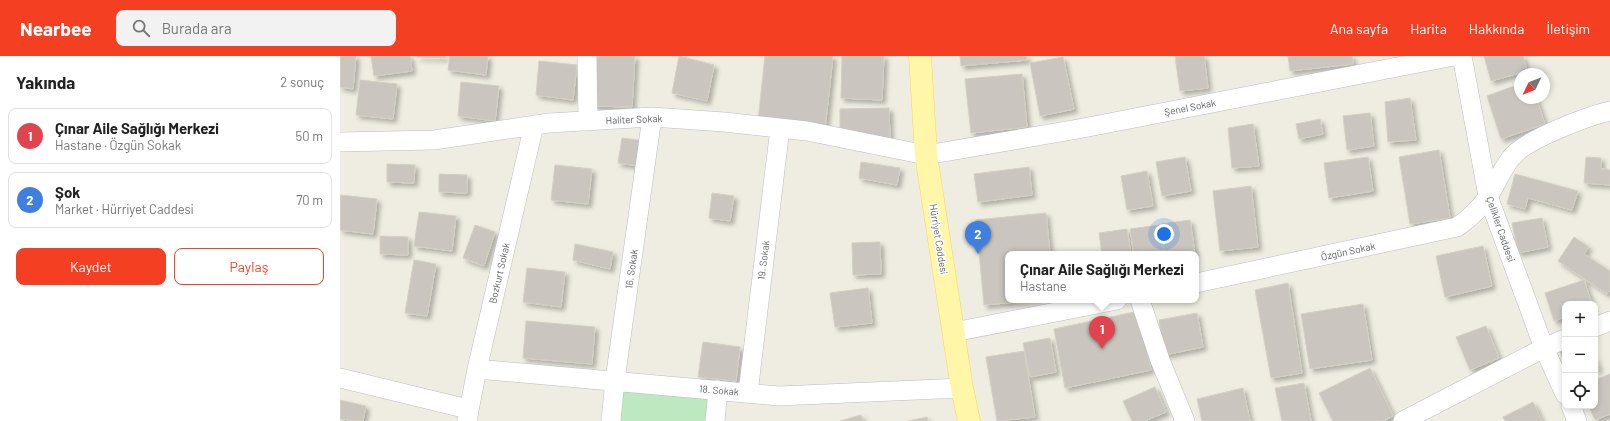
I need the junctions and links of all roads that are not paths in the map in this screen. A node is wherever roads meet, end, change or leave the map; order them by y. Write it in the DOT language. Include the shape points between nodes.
graph roads {
  1 [pos="586,56"];
  2 [pos="920,56"];
  3 [pos="1454,56"];
  4 [pos="1462,56"];
  5 [pos="1610,111"];
  6 [pos="652,117"];
  7 [pos="588,120"];
  8 [pos="534,125"];
  9 [pos="780,128"];
  10 [pos="340,142"];
  11 [pos="926,155"];
  12 [pos="1488,196"];
  13 [pos="1199,282"];
  14 [pos="1102,303"];
  15 [pos="1141,303"];
  16 [pos="1610,321"];
  17 [pos="1598,326"];
  18 [pos="954,332"];
  19 [pos="1562,340"];
  20 [pos="1544,348"];
  21 [pos="477,369"];
  22 [pos="340,378"];
  23 [pos="615,380"];
  24 [pos="1562,387"];
  25 [pos="962,388"];
  26 [pos="718,390"];
  27 [pos="748,393"];
  28 [pos="1572,409"];
  29 [pos="468,415"];
  30 [pos="611,421"];
  31 [pos="715,421"];
  32 [pos="969,421"];
  33 [pos="1185,421"];
  34 [pos="1404,421"];
  35 [pos="1577,421"];
  1 -- 7 [label="street"];
  2 -- 11 [label="main road, Hürriyet Caddesi"];
  3 -- 11 [label="street, Şenel Sokak"];
  4 -- 12 [label="street, Çelikler Caddesi"];
  5 -- 12 [label="street, Özgün Sokak" via="1594,114 1532,142 1512,156"];
  6 -- 7 [label="street, Haliter Sokak"];
  6 -- 9 [label="street, Haliter Sokak"];
  6 -- 23 [label="street, 16. Sokak"];
  7 -- 8 [label="street, Haliter Sokak"];
  8 -- 10 [label="street, Haliter Sokak" via="434,140"];
  8 -- 21 [label="street, Bozkurt Sokak"];
  9 -- 11 [label="street, Haliter Sokak" via="807,130"];
  9 -- 27 [label="street, 19. Sokak"];
  11 -- 18 [label="main road, Hürriyet Caddesi"];
  12 -- 13 [label="street, Özgün Sokak" via="1472,216 1457,227"];
  12 -- 20 [label="street, Çelikler Caddesi"];
  14 -- 18 [label="street"];
  15 -- 33 [label="street" via="1160,360"];
  16 -- 17 [label="street"];
  18 -- 25 [label="main road, Hürriyet Caddesi"];
  19 -- 20 [label="street"];
  20 -- 24 [label="street, Çelikler Caddesi"];
  20 -- 34 [label="street"];
  21 -- 23 [label="street, 18. Sokak"];
  21 -- 29 [label="street, Bozkurt Sokak"];
  22 -- 29 [label="street"];
  23 -- 26 [label="street, 18. Sokak"];
  23 -- 30 [label="street, 16. Sokak"];
  25 -- 27 [label="street, 18. Sokak" via="780,396"];
  25 -- 32 [label="main road, Hürriyet Caddesi"];
  26 -- 27 [label="street, 18. Sokak"];
  26 -- 31 [label="street"];
  28 -- 35 [label="street"];
}
